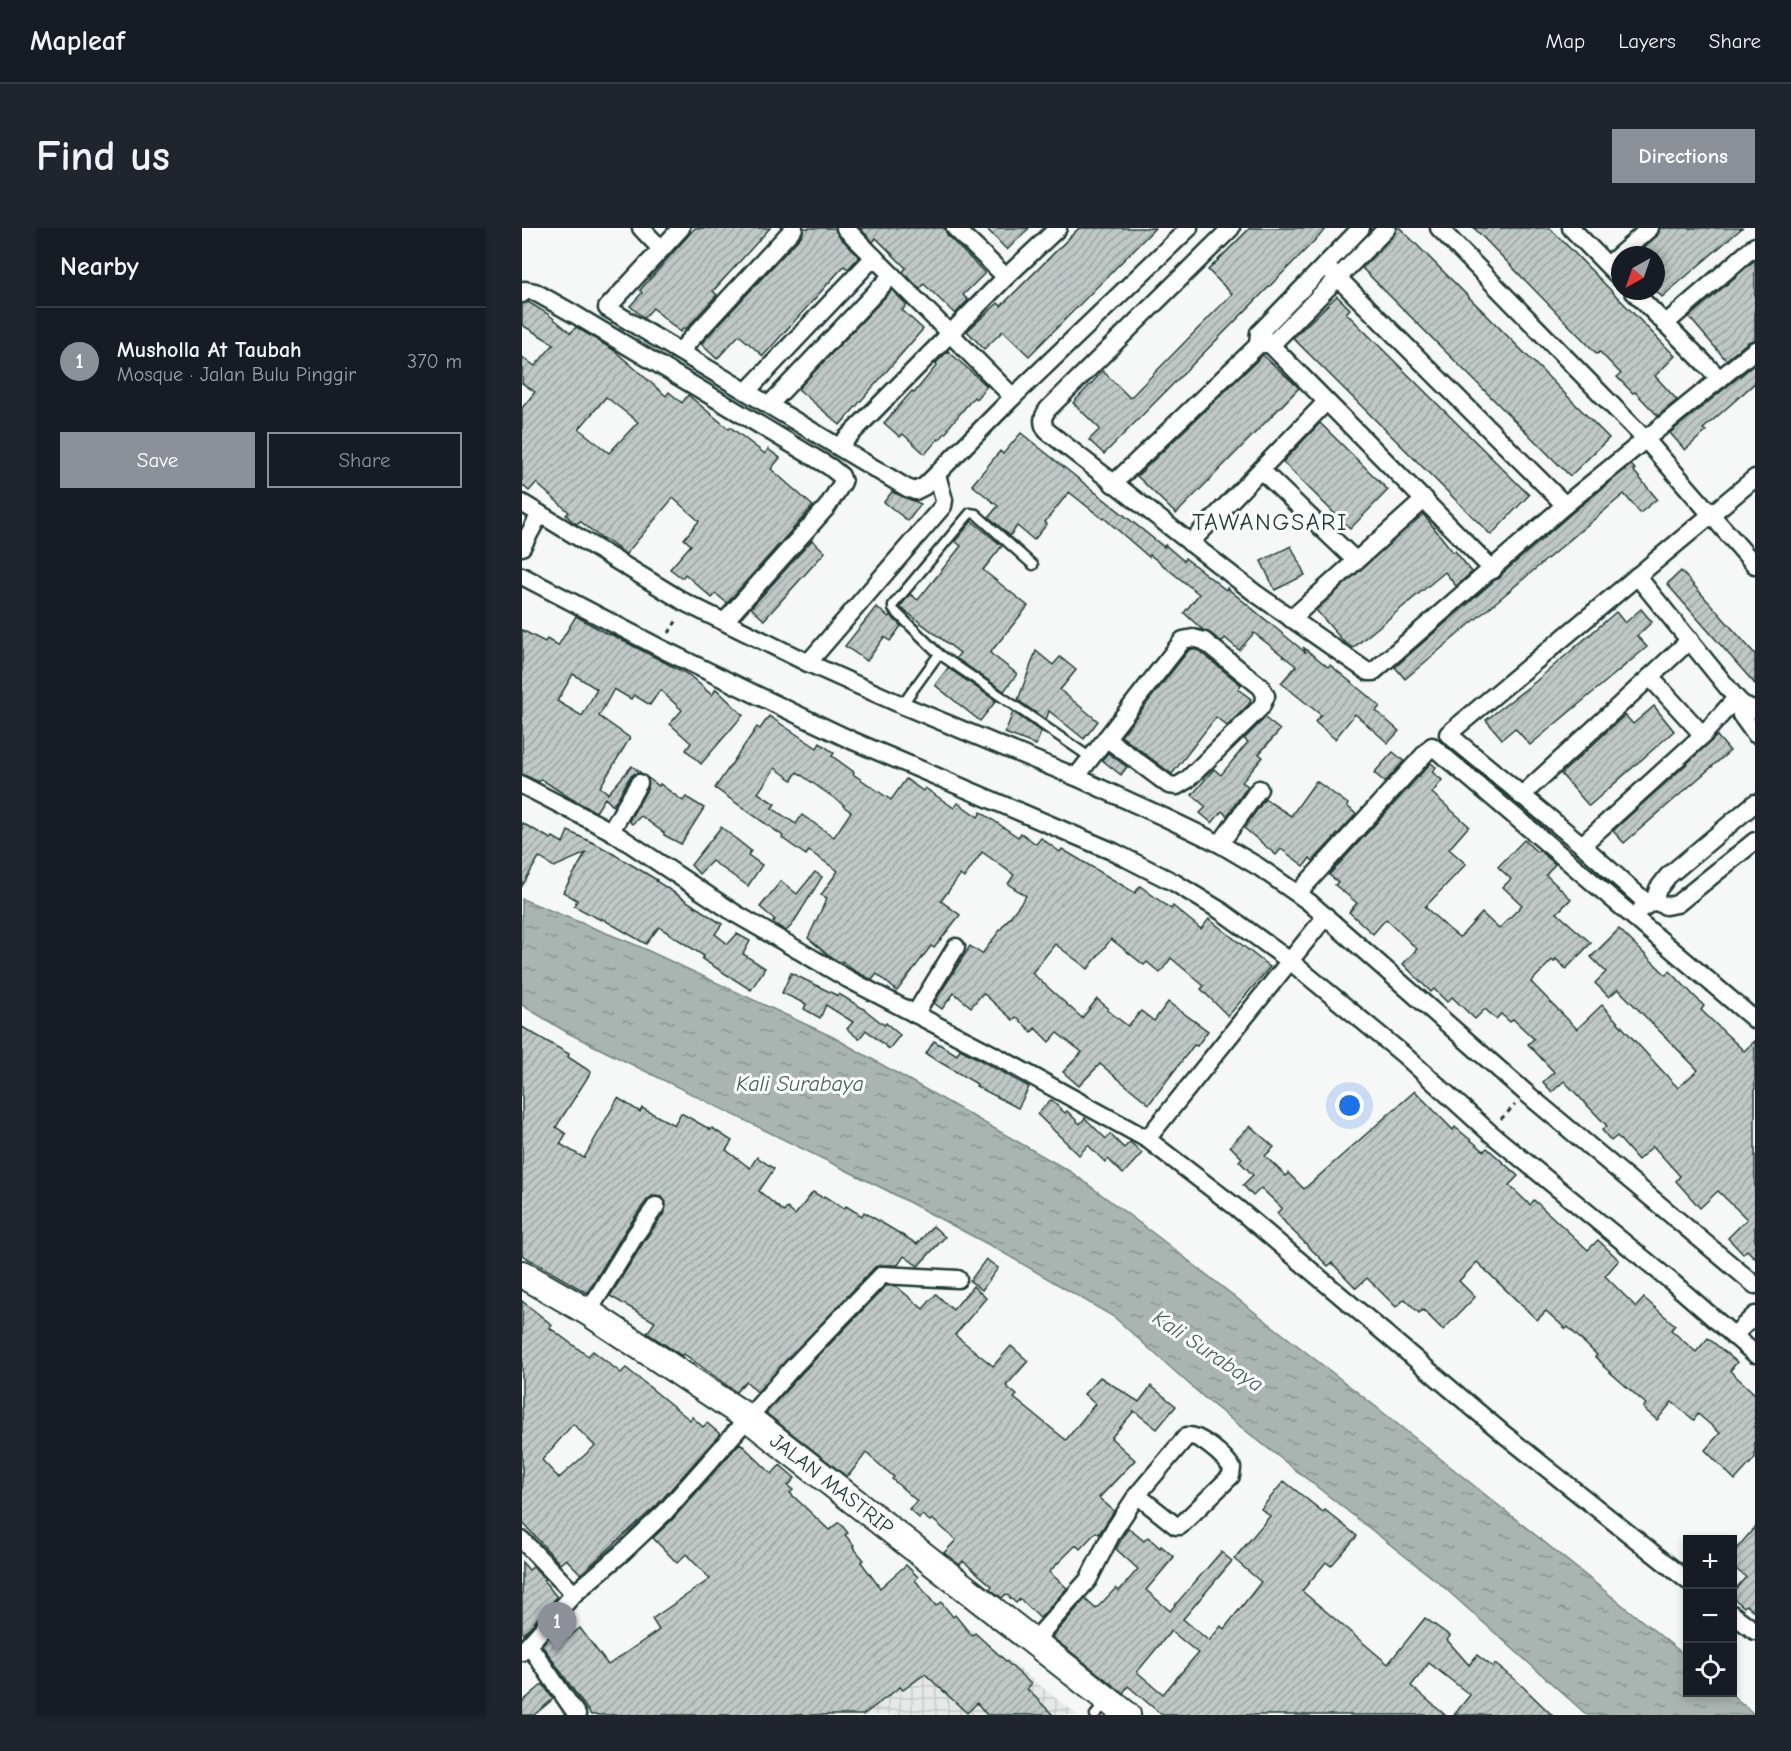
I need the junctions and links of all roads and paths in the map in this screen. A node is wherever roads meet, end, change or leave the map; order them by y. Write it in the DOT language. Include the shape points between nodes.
graph roads {
  1 [pos="641,228"];
  2 [pos="681,228"];
  3 [pos="794,228"];
  4 [pos="845,228"];
  5 [pos="956,228"];
  6 [pos="1058,228"];
  7 [pos="1189,228"];
  8 [pos="1231,228"];
  9 [pos="1361,228"];
  10 [pos="1387,228"];
  11 [pos="1439,228"];
  12 [pos="1571,228"];
  13 [pos="1650,228"];
  14 [pos="1755,246"];
  15 [pos="661,249"];
  16 [pos="874,257"];
  17 [pos="1608,265"];
  18 [pos="1611,268"];
  19 [pos="1331,271"];
  20 [pos="892,275"];
  21 [pos="1006,277"];
  22 [pos="524,292"];
  23 [pos="1642,300"];
  24 [pos="1665,324"];
  25 [pos="950,334"];
  26 [pos="1263,340"];
  27 [pos="1755,350"];
  28 [pos="680,351"];
  29 [pos="1720,379"];
  30 [pos="747,391"];
  31 [pos="1013,397"];
  32 [pos="1326,402"];
  33 [pos="770,404"];
  34 [pos="1646,440"];
  35 [pos="839,446"];
  36 [pos="1261,470"];
  37 [pos="1755,478"];
  38 [pos="1113,484"];
  39 [pos="941,488"];
  40 [pos="1425,499"];
  41 [pos="522,503"];
  42 [pos="1566,504"];
  43 [pos="540,514"];
  44 [pos="1711,514"];
  45 [pos="526,540"];
  46 [pos="1190,543"];
  47 [pos="1355,560"];
  48 [pos="1033,565"];
  49 [pos="1755,565"];
  50 [pos="1492,570"];
  51 [pos="522,576"];
  52 [pos="1637,576"];
  53 [pos="680,615"];
  54 [pos="1291,619"];
  55 [pos="725,621"];
  56 [pos="668,637"];
  57 [pos="1690,640"];
  58 [pos="939,654"];
  59 [pos="808,663"];
  60 [pos="1650,677"];
  61 [pos="1744,704"];
  62 [pos="902,705"];
  63 [pos="1755,734"];
  64 [pos="1703,735"];
  65 [pos="1106,738"];
  66 [pos="1091,758"];
  67 [pos="1076,777"];
  68 [pos="639,783"];
  69 [pos="522,785"];
  70 [pos="1258,789"];
  71 [pos="1521,796"];
  72 [pos="1755,803"];
  73 [pos="611,831"];
  74 [pos="1755,841"];
  75 [pos="1220,844"];
  76 [pos="1582,845"];
  77 [pos="1298,893"];
  78 [pos="1651,902"];
  79 [pos="1633,916"];
  80 [pos="1323,920"];
  81 [pos="956,947"];
  82 [pos="1293,957"];
  83 [pos="915,1014"];
  84 [pos="1755,1020"];
  85 [pos="1521,1098"];
  86 [pos="1494,1126"];
  87 [pos="1147,1139"];
  88 [pos="656,1206"];
  89 [pos="522,1274"];
  90 [pos="958,1280"];
  91 [pos="1755,1285"];
  92 [pos="588,1312"];
  93 [pos="1755,1315"];
  94 [pos="1736,1334"];
  95 [pos="1755,1354"];
  96 [pos="748,1418"];
  97 [pos="1137,1495"];
  98 [pos="522,1539"];
  99 [pos="1683,1577"];
  100 [pos="574,1594"];
  101 [pos="1737,1617"];
  102 [pos="1755,1630"];
  103 [pos="1034,1642"];
  104 [pos="525,1648"];
  105 [pos="1110,1710"];
  106 [pos="577,1715"];
  1 -- 15 [label="street"];
  2 -- 15 [label="street"];
  3 -- 28 [label="street"];
  4 -- 16 [label="street"];
  5 -- 21 [label="street"];
  6 -- 21 [label="street"];
  7 -- 31 [label="street"];
  8 -- 38 [label="street" via="1044,415 1047,431"];
  9 -- 19 [label="street"];
  10 -- 19 [label="street"];
  11 -- 34 [label="street"];
  12 -- 17 [label="street"];
  13 -- 17 [label="street"];
  14 -- 24 [label="street"];
  15 -- 28 [label="street" via="608,308"];
  16 -- 20 [label="street"];
  16 -- 30 [label="street"];
  17 -- 18 [label="street"];
  19 -- 26 [label="street"];
  19 -- 42 [label="street"];
  20 -- 25 [label="street"];
  20 -- 33 [label="street"];
  21 -- 25 [label="street"];
  22 -- 55 [label="street" via="535,291 841,476 843,482 827,507"];
  23 -- 24 [label="street"];
  24 -- 29 [label="street"];
  25 -- 31 [label="street"];
  25 -- 35 [label="street"];
  26 -- 32 [label="street"];
  26 -- 38 [label="street"];
  27 -- 29 [label="street"];
  28 -- 30 [label="street"];
  29 -- 34 [label="street"];
  30 -- 33 [label="street"];
  31 -- 39 [label="street"];
  32 -- 36 [label="street"];
  32 -- 40 [label="street"];
  33 -- 35 [label="street"];
  34 -- 42 [label="street"];
  34 -- 44 [label="street"];
  35 -- 39 [label="street" via="907,488"];
  36 -- 46 [label="street"];
  36 -- 47 [label="street"];
  37 -- 44 [label="street"];
  38 -- 46 [label="street"];
  39 -- 59 [label="street" via="943,506 935,517"];
  40 -- 47 [label="street"];
  40 -- 50 [label="street"];
  41 -- 43 [label="street"];
  42 -- 50 [label="street"];
  43 -- 45 [label="street"];
  43 -- 55 [label="street" via="656,586"];
  44 -- 49 [label="street"];
  44 -- 52 [label="street"];
  46 -- 54 [label="street"];
  47 -- 54 [label="street"];
  48 -- 58 [label="lane" via="976,514 970,513 892,604"];
  50 -- 54 [label="street" via="1371,672"];
  51 -- 82 [label="street" via="851,740 1114,852 1175,884"];
  52 -- 57 [label="street"];
  52 -- 71 [label="street" via="1448,734"];
  53 -- 56 [label="path"];
  55 -- 59 [label="street"];
  57 -- 60 [label="street"];
  57 -- 61 [label="street"];
  58 -- 62 [label="lane"];
  58 -- 66 [label="lane"];
  59 -- 62 [label="street"];
  60 -- 64 [label="street"];
  60 -- 71 [label="street"];
  61 -- 63 [label="street" via="1741,715"];
  61 -- 64 [label="street"];
  62 -- 67 [label="street"];
  64 -- 76 [label="street"];
  65 -- 65 [label="street" via="1184,640 1204,641 1261,687 1266,696 1261,707 1177,786 1169,785"];
  65 -- 66 [label="street"];
  66 -- 67 [label="street"];
  67 -- 75 [label="street"];
  68 -- 73 [label="street"];
  69 -- 73 [label="street"];
  70 -- 75 [label="street"];
  71 -- 76 [label="street"];
  72 -- 78 [label="street" via="1668,876"];
  73 -- 83 [label="street" via="736,915"];
  74 -- 78 [label="street" via="1677,904"];
  75 -- 77 [label="street"];
  76 -- 78 [label="street"];
  77 -- 79 [label="street" via="1432,746"];
  77 -- 80 [label="street"];
  78 -- 79 [label="street"];
  79 -- 84 [label="street"];
  80 -- 82 [label="street"];
  80 -- 91 [label="street"];
  81 -- 83 [label="street"];
  82 -- 87 [label="street"];
  82 -- 94 [label="street" via="1490,1132"];
  83 -- 87 [label="street"];
  85 -- 86 [label="path"];
  87 -- 99 [label="street" via="1236,1208 1504,1435"];
  88 -- 92 [label="street"];
  89 -- 92 [label="main road, JALAN MASTRIP"];
  90 -- 96 [label="street" via="882,1275"];
  92 -- 96 [label="main road, JALAN MASTRIP"];
  93 -- 94 [label="street"];
  94 -- 95 [label="street"];
  96 -- 100 [label="street" via="665,1512"];
  96 -- 103 [label="main road, JALAN MASTRIP"];
  97 -- 97 [label="street" via="1180,1526 1231,1476 1232,1468 1199,1437 1187,1436"];
  97 -- 103 [label="street" via="1088,1580"];
  98 -- 100 [label="street"];
  100 -- 104 [label="street"];
  101 -- 102 [label="street"];
  103 -- 105 [label="main road, JALAN MASTRIP"];
  104 -- 106 [label="street"];
}
